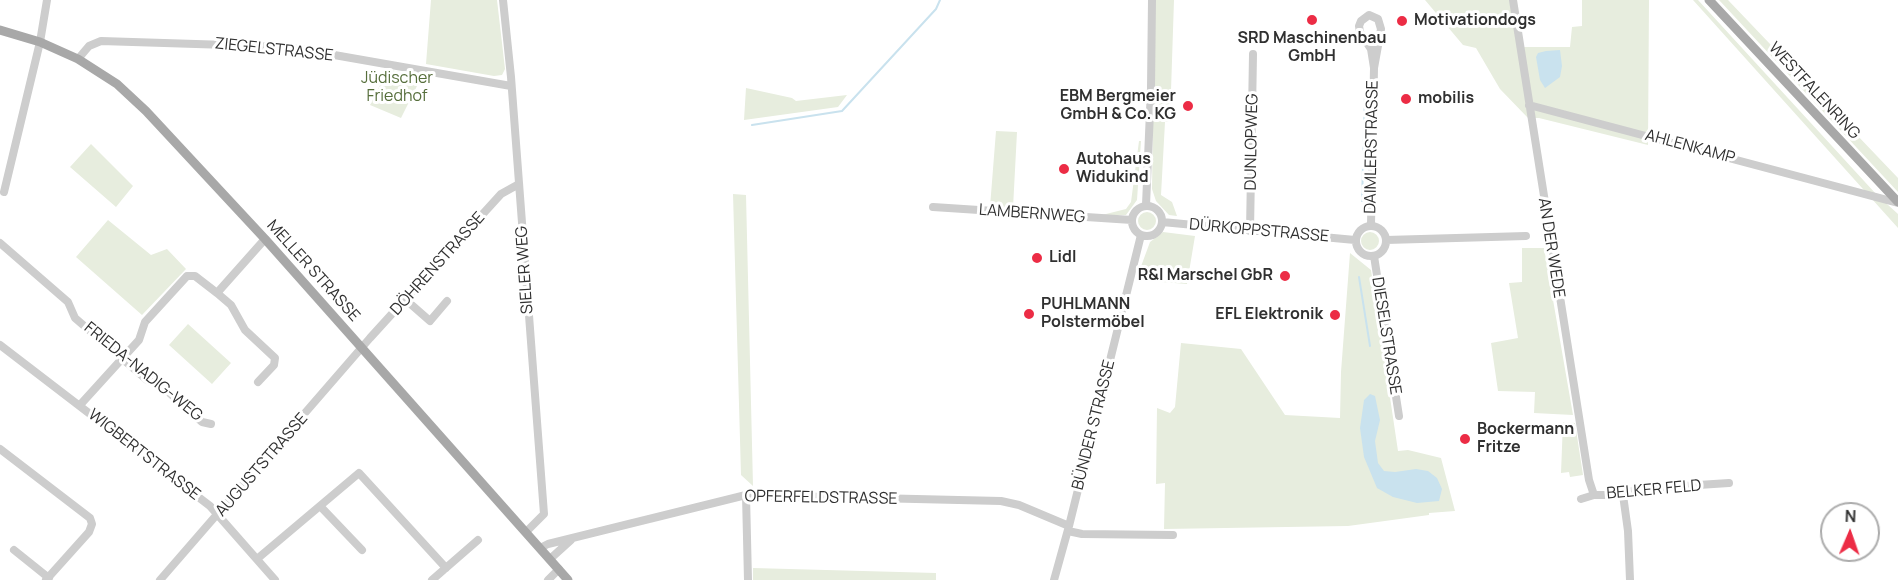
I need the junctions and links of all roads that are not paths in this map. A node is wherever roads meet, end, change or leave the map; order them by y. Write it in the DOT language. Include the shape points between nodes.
graph roads {
  1 [pos="46,0"];
  2 [pos="503,0"];
  3 [pos="1152,0"];
  4 [pos="1513,0"];
  5 [pos="1709,0"];
  6 [pos="0,30"];
  7 [pos="40,42"];
  8 [pos="1253,54"];
  9 [pos="78,59"];
  10 [pos="1374,68"];
  11 [pos="512,86"];
  12 [pos="1529,105"];
  13 [pos="519,184"];
  14 [pos="4,192"];
  15 [pos="1898,203"];
  16 [pos="1146,205"];
  17 [pos="933,207"];
  18 [pos="1132,220"];
  19 [pos="1162,222"];
  20 [pos="1371,225"];
  21 [pos="1250,231"];
  22 [pos="1141,235"];
  23 [pos="1526,236"];
  24 [pos="265,239"];
  25 [pos="1355,240"];
  26 [pos="1386,240"];
  27 [pos="0,243"];
  28 [pos="1374,256"];
  29 [pos="217,293"];
  30 [pos="406,300"];
  31 [pos="447,301"];
  32 [pos="0,345"];
  33 [pos="363,349"];
  34 [pos="123,358"];
  35 [pos="258,382"];
  36 [pos="80,405"];
  37 [pos="1399,416"];
  38 [pos="211,424"];
  39 [pos="0,449"];
  40 [pos="1729,483"];
  41 [pos="746,495"];
  42 [pos="1594,495"];
  43 [pos="1623,495"];
  44 [pos="1581,499"];
  45 [pos="320,506"];
  46 [pos="218,515"];
  47 [pos="1069,529"];
  48 [pos="526,532"];
  49 [pos="1173,535"];
  50 [pos="573,538"];
  51 [pos="478,540"];
  52 [pos="540,548"];
  53 [pos="14,550"];
  54 [pos="362,550"];
  55 [pos="257,559"];
  56 [pos="550,559"];
  57 [pos="446,567"];
  58 [pos="559,569"];
  59 [pos="48,579"];
  60 [pos="160,580"];
  61 [pos="275,580"];
  62 [pos="432,580"];
  63 [pos="548,580"];
  64 [pos="568,580"];
  65 [pos="748,580"];
  66 [pos="1054,580"];
  67 [pos="1630,580"];
  1 -- 7 [label="street"];
  2 -- 11 [label="street, SIELER WEG"];
  3 -- 16 [label="street"];
  4 -- 12 [label="street, AN DER WEDE"];
  5 -- 15 [label="main road, WESTFALENRING"];
  6 -- 7 [label="main road, MELLER STRASSE"];
  7 -- 9 [label="main road, MELLER STRASSE"];
  7 -- 14 [label="street"];
  8 -- 21 [label="street, DUNLOPWEG"];
  9 -- 11 [label="street, ZIEGELSTRASSE" via="89,46 101,41 259,46"];
  9 -- 24 [label="main road, MELLER STRASSE" via="117,84 146,111"];
  10 -- 10 [label="street, DAIMLERSTRASSE" via="1381,29 1378,19 1369,15 1359,26 1371,50"];
  10 -- 20 [label="street, DAIMLERSTRASSE"];
  11 -- 13 [label="street, SIELER WEG"];
  12 -- 15 [label="street, AHLENKAMP"];
  12 -- 42 [label="street, AN DER WEDE"];
  13 -- 30 [label="street, DÖHRENSTRASSE" via="501,194"];
  13 -- 48 [label="street, SIELER WEG" via="544,514"];
  16 -- 18 [label="street" via="1135,212"];
  16 -- 19 [label="street" via="1156,208"];
  17 -- 18 [label="street, LAMBERNWEG"];
  18 -- 22 [label="street"];
  19 -- 21 [label="street, DÜRKOPPSTRASSE"];
  19 -- 22 [label="street" via="1155,234"];
  20 -- 25 [label="street" via="1362,228"];
  20 -- 26 [label="street" via="1383,231"];
  21 -- 25 [label="street, DÜRKOPPSTRASSE"];
  22 -- 47 [label="street, BÜNDER STRASSE"];
  23 -- 26 [label="street"];
  24 -- 29 [label="street"];
  24 -- 33 [label="main road, MELLER STRASSE"];
  25 -- 28 [label="street" via="1360,252"];
  26 -- 28 [label="street" via="1382,252"];
  27 -- 34 [label="street, FRIEDA-NADIG-WEG" via="68,302 75,318"];
  28 -- 37 [label="street, DIESELSTRASSE"];
  29 -- 34 [label="street" via="195,276 187,276 145,322 139,340"];
  29 -- 35 [label="street" via="231,305 245,330 275,358 274,365"];
  30 -- 31 [label="street" via="430,321"];
  30 -- 33 [label="street, DÖHRENSTRASSE"];
  32 -- 36 [label="street, WIGBERTSTRASSE"];
  33 -- 46 [label="street, AUGUSTSTRASSE"];
  33 -- 48 [label="main road, MELLER STRASSE"];
  34 -- 36 [label="street"];
  34 -- 38 [label="street, FRIEDA-NADIG-WEG" via="147,380 164,388 194,417"];
  36 -- 46 [label="street, WIGBERTSTRASSE"];
  39 -- 59 [label="street" via="90,518 89,532"];
  40 -- 43 [label="street, BELKER FELD" via="1637,489"];
  41 -- 47 [label="street, OPFERFELDSTRASSE" via="1001,501 1019,505"];
  41 -- 50 [label="street, OPFERFELDSTRASSE"];
  41 -- 65 [label="street"];
  42 -- 43 [label="street, BELKER FELD"];
  42 -- 44 [label="street, BELKER FELD"];
  43 -- 67 [label="street"];
  45 -- 54 [label="street"];
  45 -- 55 [label="street"];
  45 -- 57 [label="street" via="359,473"];
  46 -- 55 [label="street, WIGBERTSTRASSE"];
  46 -- 60 [label="street, AUGUSTSTRASSE"];
  47 -- 49 [label="street" via="1082,534"];
  47 -- 66 [label="street, BÜNDER STRASSE"];
  48 -- 52 [label="main road, MELLER STRASSE"];
  50 -- 52 [label="street, OPFERFELDSTRASSE"];
  50 -- 56 [label="street, OPFERFELDSTRASSE"];
  51 -- 57 [label="street"];
  52 -- 56 [label="main road, MELLER STRASSE"];
  53 -- 59 [label="street"];
  55 -- 61 [label="street, WIGBERTSTRASSE"];
  56 -- 58 [label="main road, MELLER STRASSE"];
  57 -- 62 [label="street"];
  58 -- 63 [label="street"];
  58 -- 64 [label="main road, MELLER STRASSE"];
}
